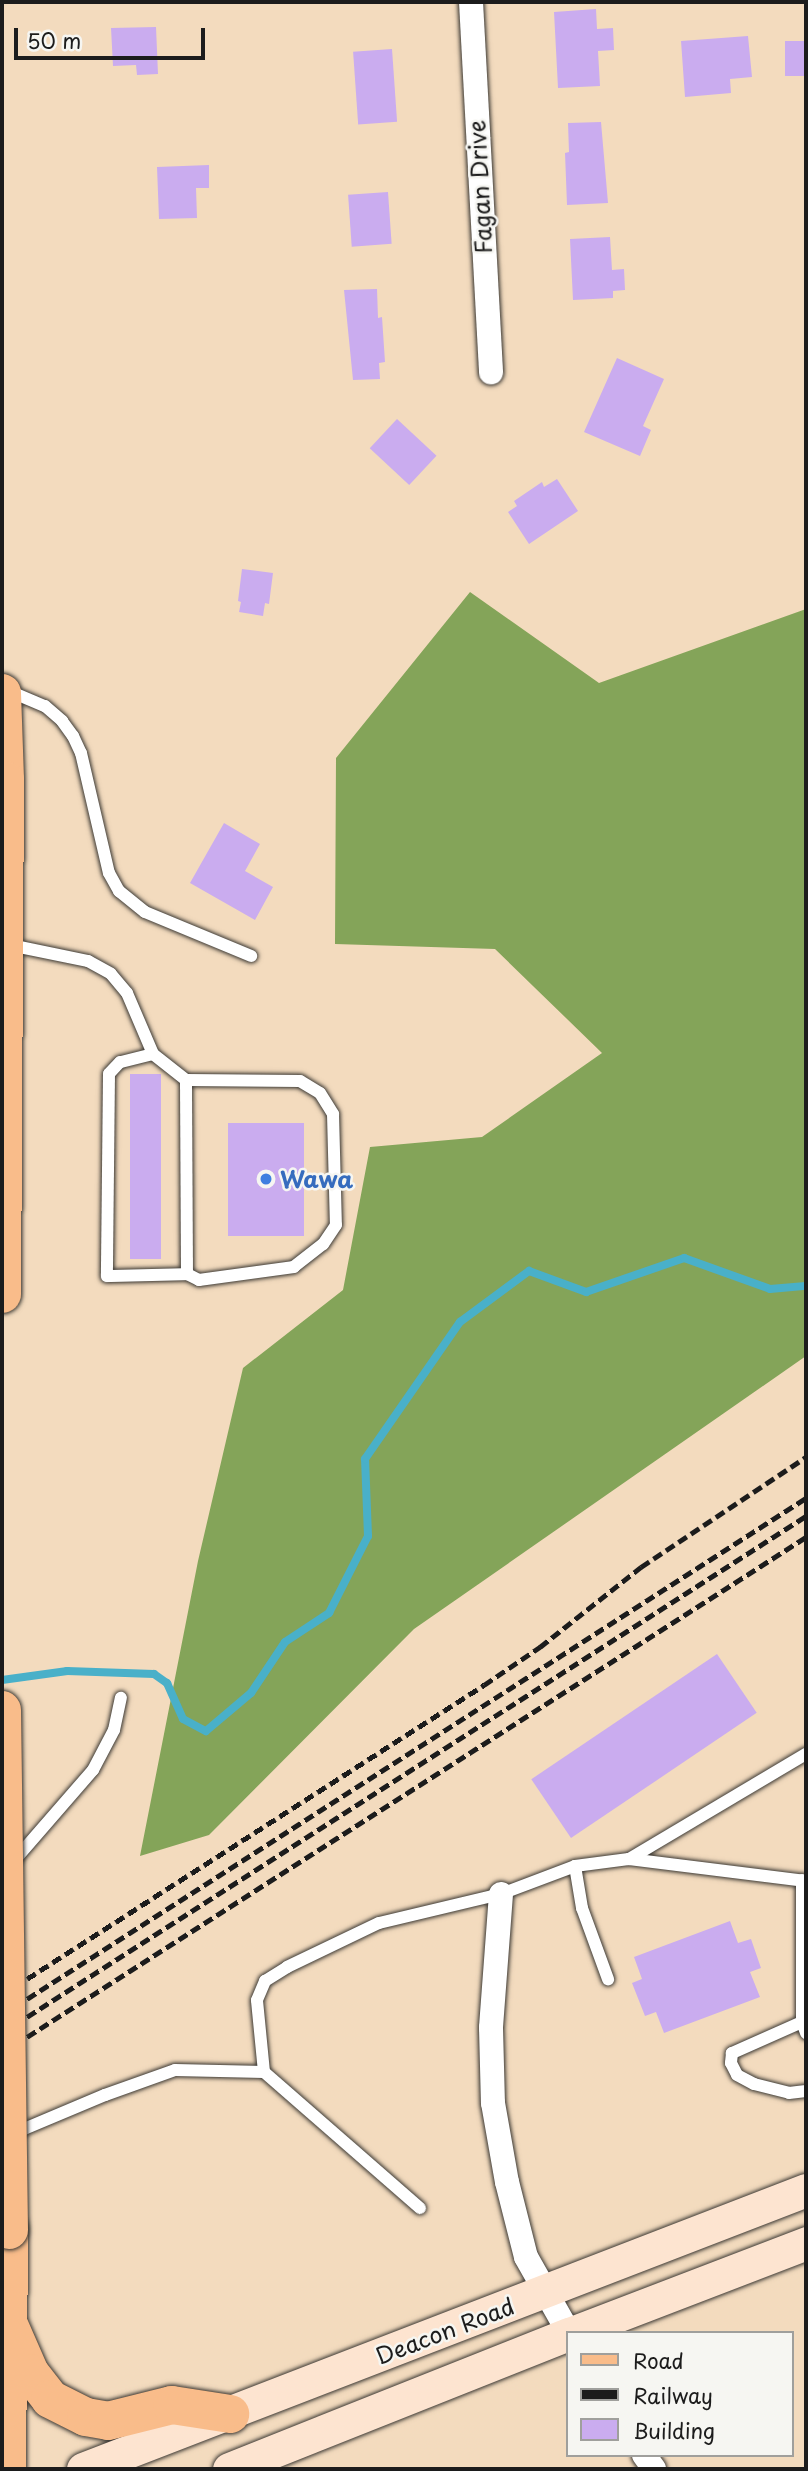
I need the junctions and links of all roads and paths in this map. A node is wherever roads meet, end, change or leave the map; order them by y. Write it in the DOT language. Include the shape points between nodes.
graph roads {
  1 [pos="471,2"];
  2 [pos="491,372"];
  3 [pos="2,690"];
  4 [pos="2,944"];
  5 [pos="251,956"];
  6 [pos="153,1054"];
  7 [pos="186,1080"];
  8 [pos="187,1274"];
  9 [pos="2,1294"];
  10 [pos="121,1698"];
  11 [pos="2,1710"];
  12 [pos="806,1754"];
  13 [pos="629,1859"];
  14 [pos="575,1866"];
  15 [pos="2,1875"];
  16 [pos="804,1880"];
  17 [pos="501,1894"];
  18 [pos="608,1979"];
  19 [pos="804,2028"];
  20 [pos="264,2072"];
  21 [pos="806,2091"];
  22 [pos="2,2145"];
  23 [pos="806,2190"];
  24 [pos="420,2208"];
  25 [pos="806,2243"];
  26 [pos="546,2292"];
  27 [pos="10,2327"];
  28 [pos="569,2331"];
  29 [pos="575,2331"];
  30 [pos="566,2335"];
  31 [pos="230,2414"];
  32 [pos="7,2469"];
  33 [pos="83,2469"];
  34 [pos="229,2469"];
  1 -- 2 [label="street, Fagan Drive"];
  3 -- 4 [label="main road"];
  3 -- 5 [label="lane" via="45,706 73,736 109,873 119,891 145,912"];
  4 -- 6 [label="lane" via="88,961 111,974 127,993"];
  4 -- 9 [label="main road"];
  6 -- 7 [label="lane"];
  6 -- 8 [label="lane" via="120,1062 109,1074 107,1276"];
  7 -- 8 [label="lane"];
  7 -- 8 [label="lane" via="300,1081 320,1093 333,1114 336,1225 323,1244 294,1268 199,1280"];
  10 -- 15 [label="lane" via="114,1730 93,1770"];
  11 -- 27 [label="main road, bridge"];
  12 -- 13 [label="lane"];
  13 -- 14 [label="lane"];
  13 -- 16 [label="lane"];
  14 -- 17 [label="lane"];
  14 -- 18 [label="lane" via="582,1908"];
  16 -- 19 [label="lane"];
  17 -- 20 [label="lane" via="379,1923 265,1981 257,2000"];
  17 -- 26 [label="street" via="491,2028 493,2103 526,2257"];
  19 -- 21 [label="lane" via="732,2053 731,2063 737,2075 754,2084 789,2093"];
  20 -- 22 [label="lane" via="175,2070 24,2129"];
  20 -- 24 [label="lane"];
  23 -- 26 [label="main road, Deacon Road"];
  25 -- 29 [label="main road, Deacon Road"];
  26 -- 28 [label="street"];
  26 -- 31 [label="main road, Deacon Road"];
  27 -- 31 [label="main road" via="30,2373 50,2399 86,2417 108,2421 172,2405"];
  27 -- 32 [label="main road"];
  30 -- 34 [label="main road, Deacon Road"];
  31 -- 33 [label="main road, Deacon Road"];
}
